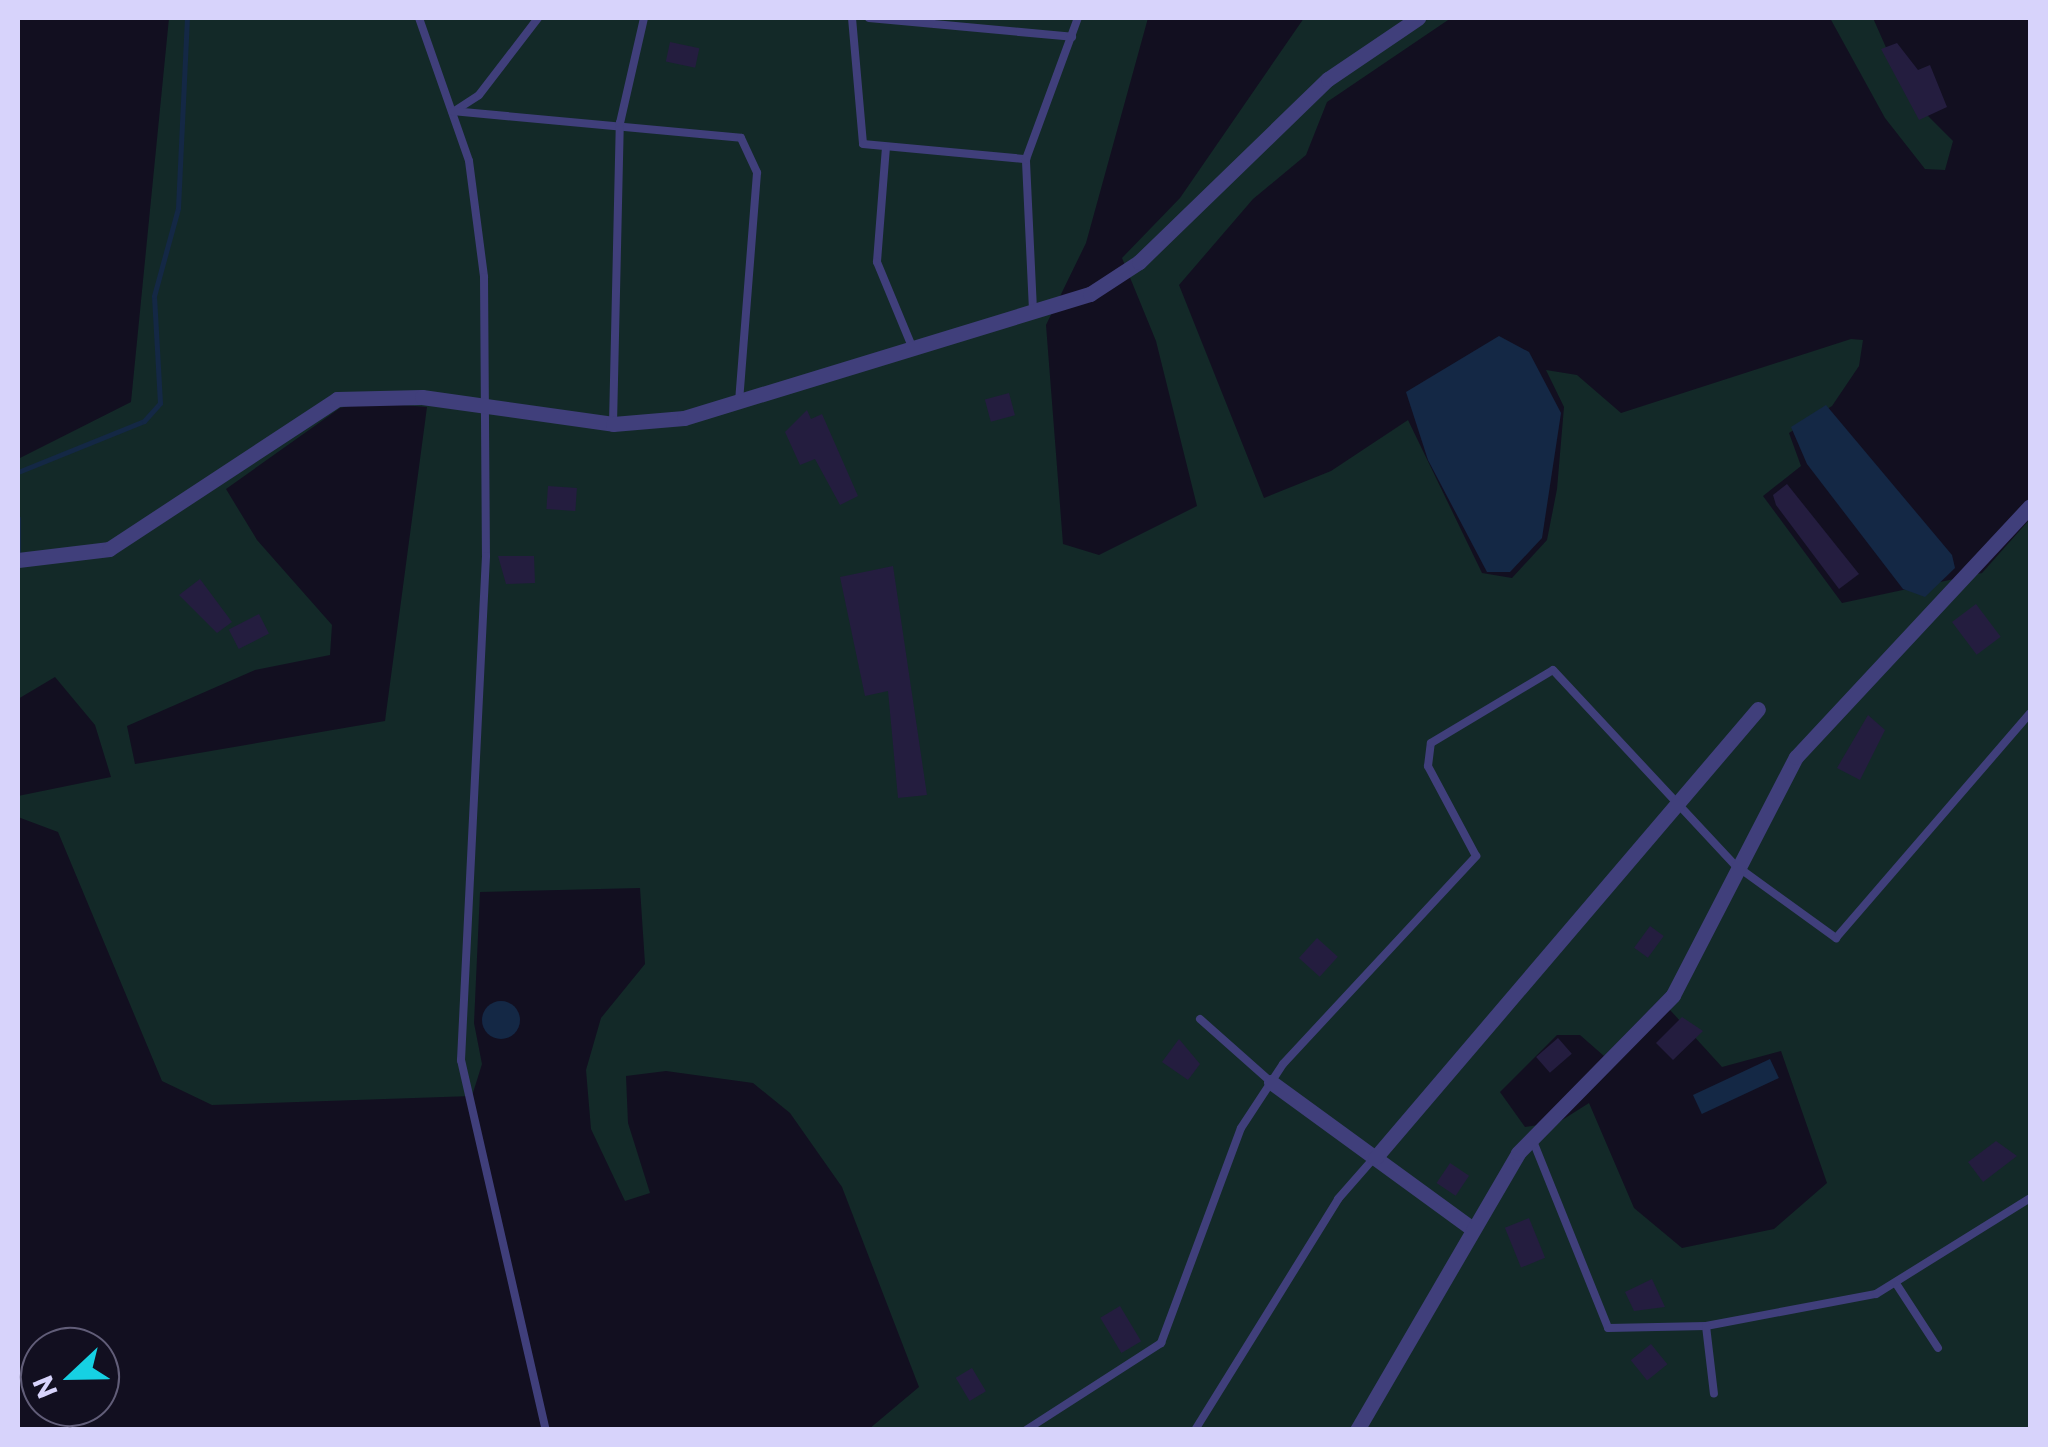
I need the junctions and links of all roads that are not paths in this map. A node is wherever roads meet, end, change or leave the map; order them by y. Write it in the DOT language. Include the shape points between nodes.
graph roads {
  1 [pos="420,18"];
  2 [pos="538,18"];
  3 [pos="644,18"];
  4 [pos="852,18"];
  5 [pos="869,18"];
  6 [pos="1078,18"];
  7 [pos="1418,18"];
  8 [pos="1072,37"];
  9 [pos="452,111"];
  10 [pos="620,123"];
  11 [pos="886,147"];
  12 [pos="1026,158"];
  13 [pos="1033,315"];
  14 [pos="914,350"];
  15 [pos="739,402"];
  16 [pos="482,405"];
  17 [pos="613,424"];
  18 [pos="2030,506"];
  19 [pos="18,560"];
  20 [pos="1758,709"];
  21 [pos="2030,713"];
  22 [pos="1674,802"];
  23 [pos="1736,865"];
  24 [pos="1200,1019"];
  25 [pos="1271,1082"];
  26 [pos="1531,1137"];
  27 [pos="1374,1158"];
  28 [pos="2030,1198"];
  29 [pos="1471,1228"];
  30 [pos="1897,1285"];
  31 [pos="1706,1326"];
  32 [pos="1938,1348"];
  33 [pos="1714,1394"];
  34 [pos="546,1430"];
  35 [pos="1026,1430"];
  36 [pos="1195,1430"];
  37 [pos="1357,1430"];
  1 -- 9 [label="lane"];
  2 -- 9 [label="lane" via="479,95"];
  3 -- 10 [label="lane"];
  4 -- 11 [label="lane" via="857,130 862,144"];
  5 -- 8 [label="lane"];
  6 -- 8 [label="lane"];
  7 -- 13 [label="street" via="1328,79 1140,262 1090,294"];
  8 -- 12 [label="lane"];
  9 -- 10 [label="lane"];
  9 -- 16 [label="lane" via="479,214"];
  10 -- 15 [label="lane" via="726,132 754,153"];
  10 -- 17 [label="lane"];
  11 -- 12 [label="lane"];
  11 -- 14 [label="lane" via="878,262"];
  12 -- 13 [label="lane"];
  13 -- 14 [label="street"];
  14 -- 15 [label="street"];
  15 -- 17 [label="street"];
  16 -- 17 [label="street"];
  16 -- 19 [label="street" via="364,393 338,399 109,549"];
  16 -- 34 [label="lane" via="486,556 461,1060"];
  18 -- 23 [label="street" via="1796,757"];
  20 -- 22 [label="street"];
  21 -- 23 [label="lane" via="1836,938"];
  22 -- 23 [label="lane"];
  22 -- 25 [label="lane" via="1554,670 1432,743 1428,766 1476,856"];
  22 -- 27 [label="street"];
  23 -- 26 [label="street" via="1673,995"];
  24 -- 25 [label="lane"];
  25 -- 27 [label="street"];
  25 -- 35 [label="lane" via="1241,1128 1162,1343"];
  26 -- 29 [label="street"];
  26 -- 31 [label="lane" via="1608,1328"];
  27 -- 29 [label="street"];
  27 -- 36 [label="lane" via="1338,1199"];
  28 -- 30 [label="lane"];
  29 -- 37 [label="street"];
  30 -- 31 [label="lane"];
  30 -- 32 [label="lane"];
  31 -- 33 [label="lane"];
}
